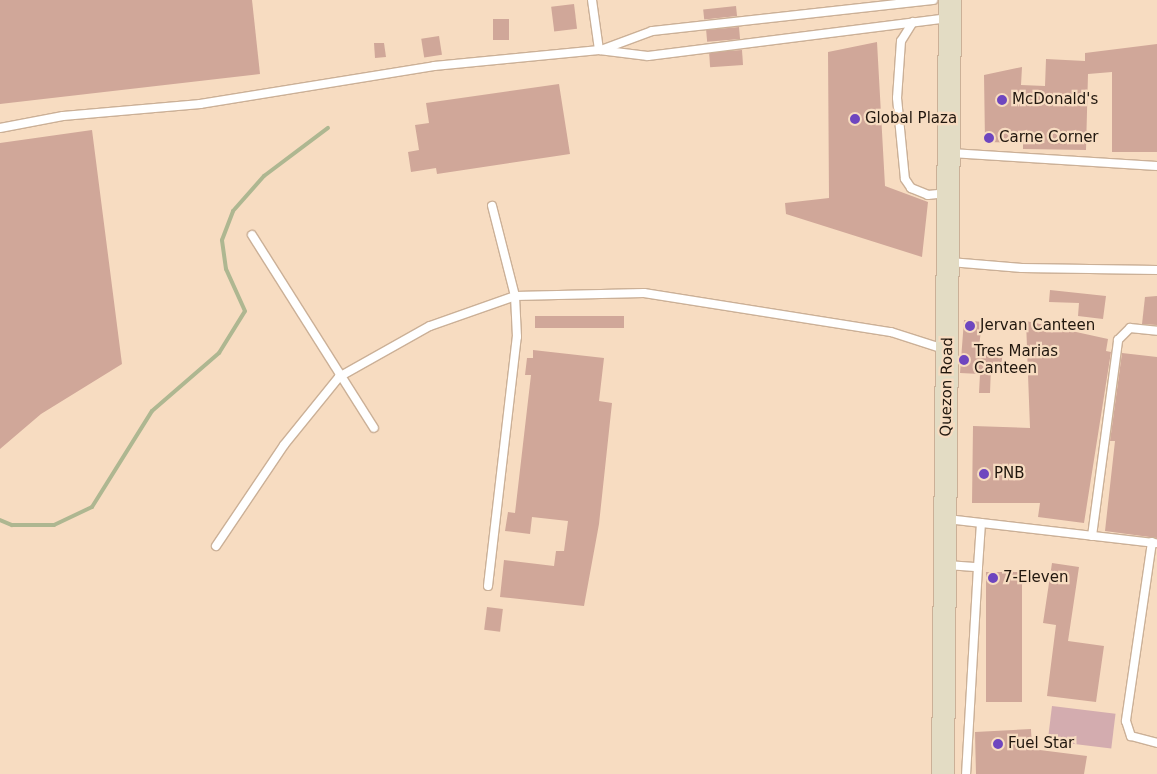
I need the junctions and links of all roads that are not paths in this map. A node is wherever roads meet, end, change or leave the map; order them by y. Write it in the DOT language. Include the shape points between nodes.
graph roads {
  1 [pos="592,0"];
  2 [pos="933,0"];
  3 [pos="950,9"];
  4 [pos="913,22"];
  5 [pos="599,50"];
  6 [pos="0,128"];
  7 [pos="949,152"];
  8 [pos="1157,166"];
  9 [pos="948,193"];
  10 [pos="492,206"];
  11 [pos="252,235"];
  12 [pos="948,261"];
  13 [pos="1157,270"];
  14 [pos="515,296"];
  15 [pos="1157,331"];
  16 [pos="948,350"];
  17 [pos="339,377"];
  18 [pos="374,428"];
  19 [pos="945,518"];
  20 [pos="981,523"];
  21 [pos="1092,536"];
  22 [pos="1155,542"];
  23 [pos="216,546"];
  24 [pos="944,565"];
  25 [pos="978,567"];
  26 [pos="488,586"];
  27 [pos="1157,743"];
  28 [pos="943,774"];
  29 [pos="966,774"];
  1 -- 5 [label="lane"];
  2 -- 5 [label="lane" via="652,31"];
  3 -- 4 [label="lane"];
  3 -- 7 [label="main road, Quezon Road"];
  4 -- 5 [label="lane" via="648,56"];
  4 -- 9 [label="lane" via="901,41 897,98 905,179 911,188 928,196"];
  5 -- 6 [label="lane" via="434,66 200,104 64,116"];
  7 -- 8 [label="lane"];
  7 -- 9 [label="main road, Quezon Road"];
  9 -- 12 [label="main road, Quezon Road"];
  10 -- 14 [label="lane"];
  11 -- 17 [label="lane"];
  12 -- 13 [label="lane" via="1059,269"];
  12 -- 16 [label="main road, Quezon Road"];
  14 -- 16 [label="lane" via="644,293 892,332"];
  14 -- 17 [label="lane" via="430,326"];
  14 -- 26 [label="lane" via="517,337"];
  15 -- 21 [label="lane" via="1130,328 1118,340"];
  16 -- 19 [label="main road, Quezon Road"];
  17 -- 18 [label="lane"];
  17 -- 23 [label="lane" via="284,444"];
  19 -- 20 [label="lane"];
  19 -- 24 [label="main road, Quezon Road"];
  20 -- 21 [label="lane"];
  20 -- 25 [label="lane"];
  21 -- 22 [label="lane"];
  22 -- 27 [label="lane" via="1126,721 1131,736"];
  24 -- 25 [label="lane"];
  24 -- 28 [label="main road, Quezon Road"];
  25 -- 29 [label="lane"];
}
